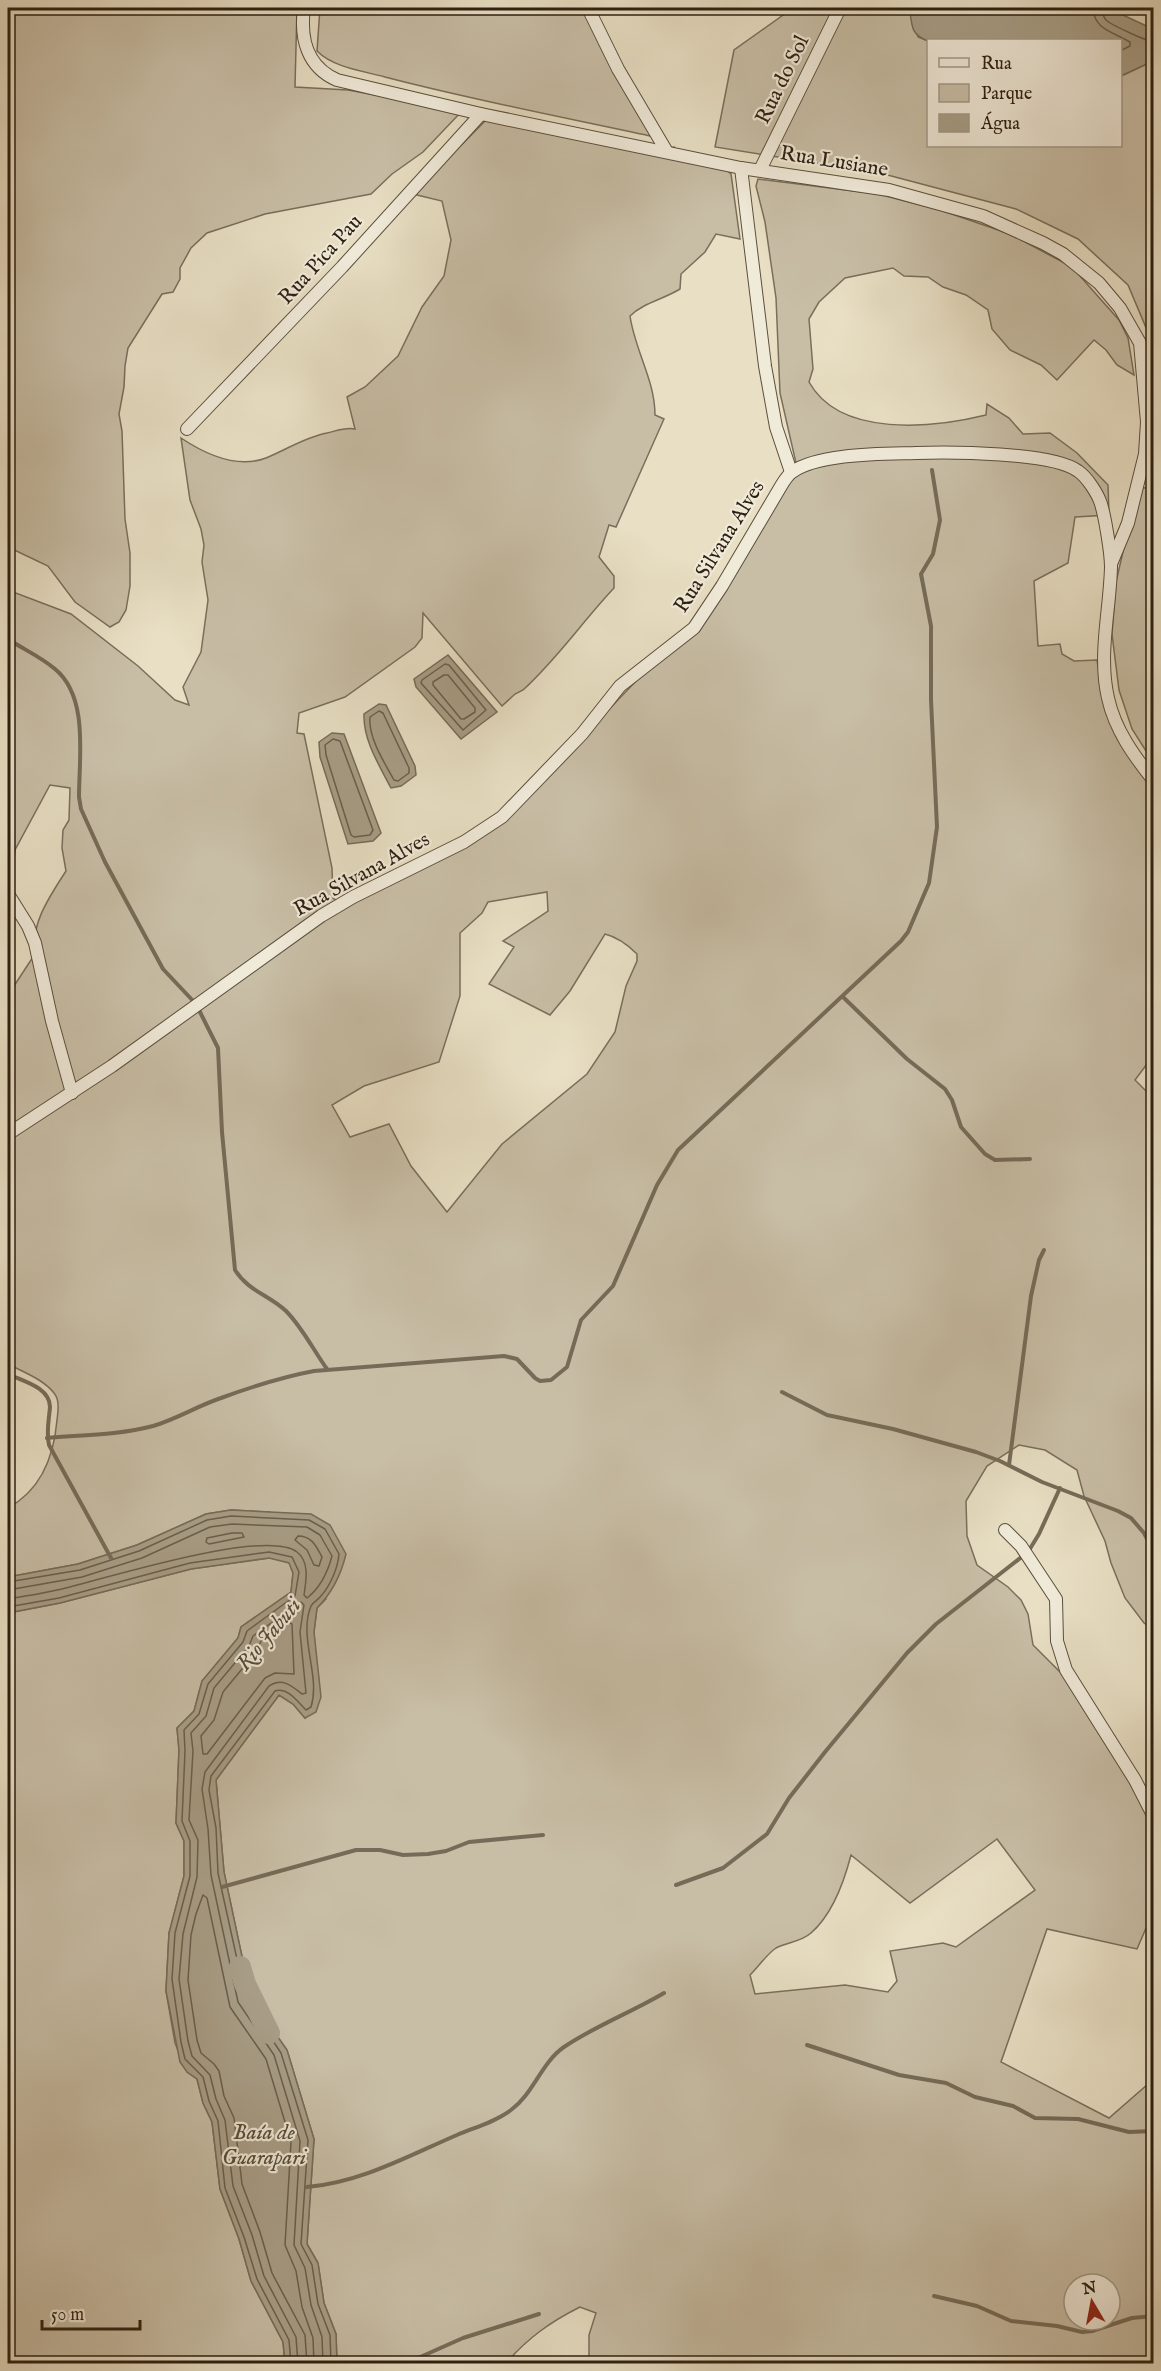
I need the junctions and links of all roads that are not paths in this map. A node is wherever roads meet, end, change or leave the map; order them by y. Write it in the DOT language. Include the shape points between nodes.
graph roads {
  1 [pos="304,8"];
  2 [pos="588,8"];
  3 [pos="840,8"];
  4 [pos="480,114"];
  5 [pos="667,152"];
  6 [pos="741,168"];
  7 [pos="760,170"];
  8 [pos="187,429"];
  9 [pos="791,472"];
  10 [pos="1111,566"];
  11 [pos="1154,781"];
  12 [pos="8,894"];
  13 [pos="72,1093"];
  14 [pos="8,1134"];
  15 [pos="1005,1530"];
  16 [pos="1154,1817"];
  1 -- 4 [label="street, Rua Lusiane" via="307,49 317,69 326,76"];
  2 -- 5 [label="street" via="618,69"];
  3 -- 7 [label="street, Rua do Sol"];
  4 -- 5 [label="street, Rua Lusiane"];
  4 -- 8 [label="street, Rua Pica Pau" via="342,267"];
  5 -- 6 [label="street, Rua Lusiane"];
  6 -- 7 [label="street, Rua Lusiane"];
  6 -- 9 [label="street" via="765,366 776,427"];
  7 -- 10 [label="street, Rua Lusiane" via="890,190 983,216 1064,254 1099,283 1120,308 1140,343 1147,422 1141,474"];
  9 -- 10 [label="street, Rua Silvana Alves" via="820,459 893,453 959,452 1049,460 1078,471 1093,489 1101,503"];
  9 -- 13 [label="street, Rua Silvana Alves" via="694,628 620,686 582,734 502,818 464,842 321,916"];
  10 -- 11 [label="street, Rua Silvana Alves" via="1105,643 1108,697 1124,739"];
  12 -- 13 [label="street" via="35,943"];
  13 -- 14 [label="street, Rua Silvana Alves"];
  15 -- 16 [label="street" via="1021,1546 1056,1599 1058,1641 1066,1670"];
}
